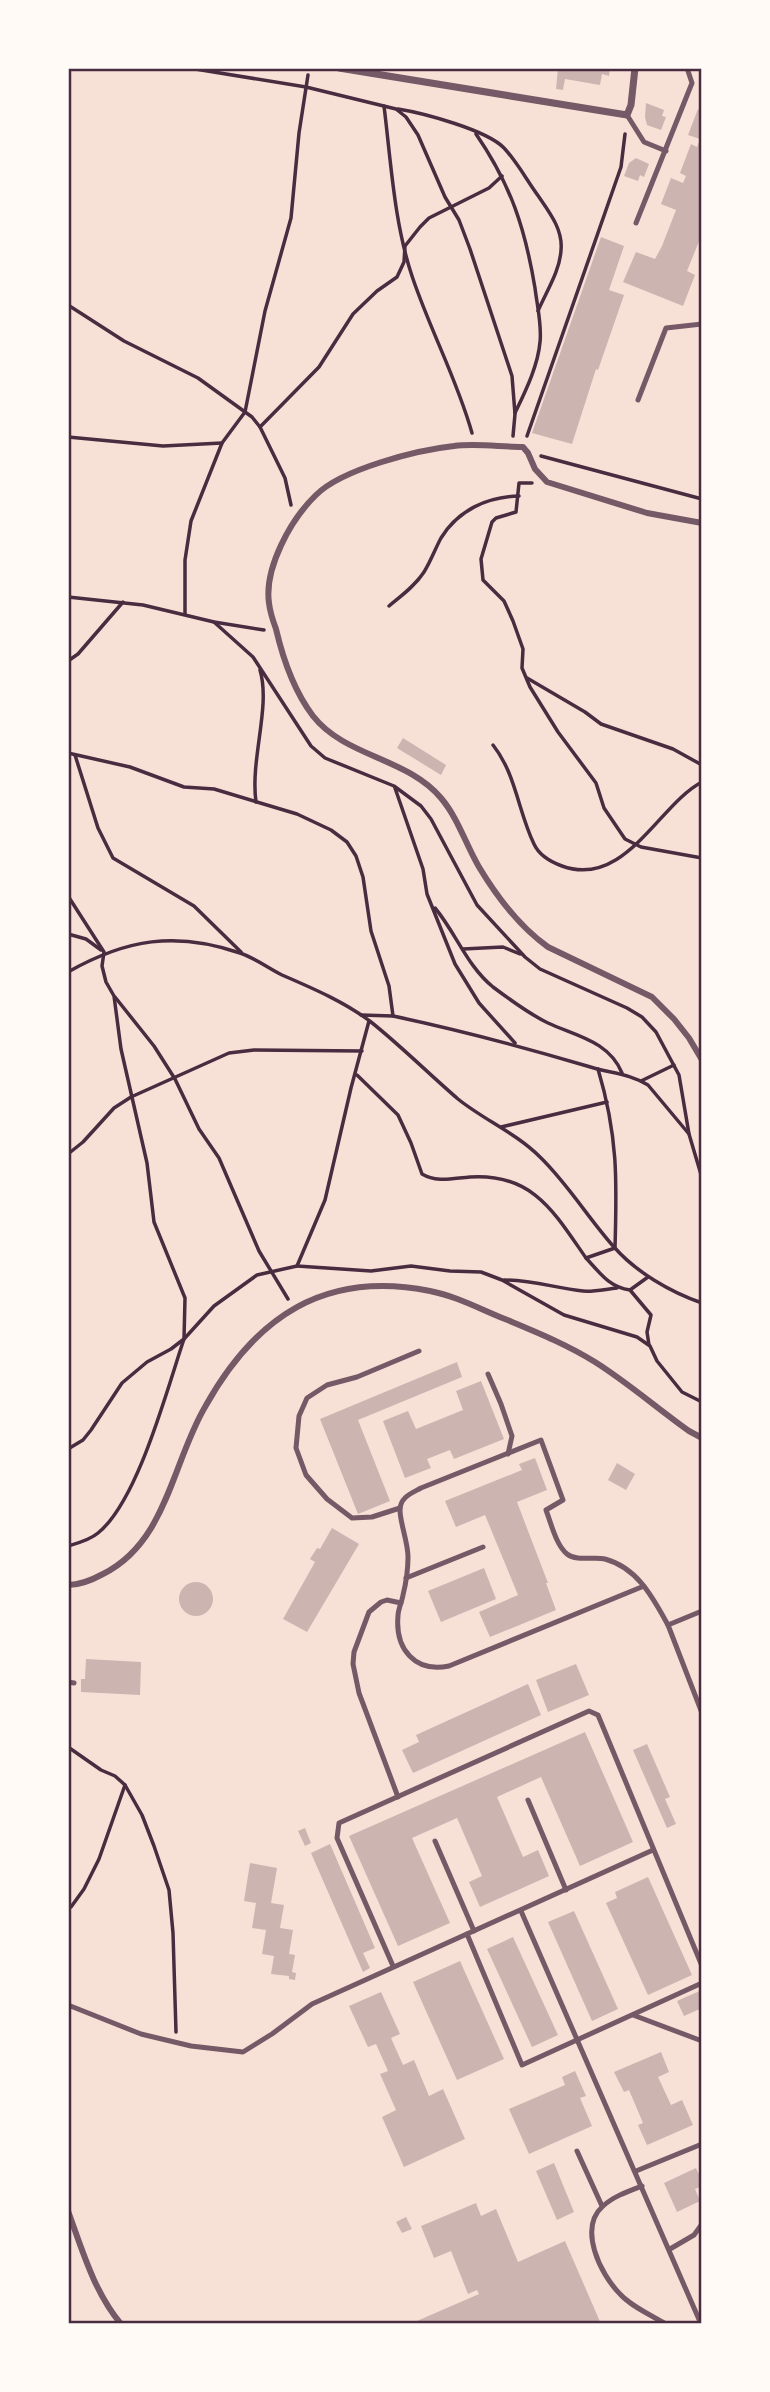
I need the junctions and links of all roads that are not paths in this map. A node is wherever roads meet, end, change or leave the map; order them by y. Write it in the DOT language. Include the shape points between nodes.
graph roads {
  1 [pos="339,68"];
  2 [pos="635,68"];
  3 [pos="687,68"];
  4 [pos="627,115"];
  5 [pos="666,151"];
  6 [pos="636,223"];
  7 [pos="702,324"];
  8 [pos="638,400"];
  9 [pos="702,523"];
  10 [pos="702,1060"];
  11 [pos="419,1351"];
  12 [pos="488,1374"];
  13 [pos="702,1437"];
  14 [pos="509,1454"];
  15 [pos="400,1508"];
  16 [pos="483,1547"];
  17 [pos="406,1578"];
  18 [pos="68,1586"];
  19 [pos="644,1586"];
  20 [pos="401,1603"];
  21 [pos="702,1611"];
  22 [pos="668,1625"];
  23 [pos="702,1713"];
  24 [pos="398,1797"];
  25 [pos="528,1800"];
  26 [pos="435,1841"];
  27 [pos="653,1850"];
  28 [pos="566,1890"];
  29 [pos="521,1911"];
  30 [pos="474,1931"];
  31 [pos="467,1934"];
  32 [pos="393,1966"];
  33 [pos="702,1966"];
  34 [pos="702,1983"];
  35 [pos="68,2005"];
  36 [pos="633,2015"];
  37 [pos="578,2040"];
  38 [pos="702,2041"];
  39 [pos="702,2144"];
  40 [pos="578,2151"];
  41 [pos="636,2171"];
  42 [pos="642,2186"];
  43 [pos="602,2206"];
  44 [pos="68,2211"];
  45 [pos="702,2224"];
  46 [pos="670,2249"];
  47 [pos="702,2304"];
  48 [pos="695,2307"];
  49 [pos="121,2324"];
  50 [pos="666,2324"];
  51 [pos="701,2324"];
  1 -- 4 [label="street"];
  2 -- 4 [label="street"];
  3 -- 5 [label="lane" via="692,83"];
  4 -- 5 [label="lane" via="644,142"];
  5 -- 6 [label="lane"];
  7 -- 8 [label="lane" via="666,328"];
  9 -- 10 [label="street" via="647,513 547,482 526,450 456,446 395,457 351,473 316,494 287,531 274,559 268,601 281,652 299,692 329,733 425,783 452,813 480,868 518,921 548,947 652,997 674,1019"];
  11 -- 15 [label="lane" via="327,1385 307,1398 299,1416 299,1457 306,1475 327,1499 352,1518"];
  12 -- 14 [label="lane" via="512,1436"];
  13 -- 18 [label="street" via="568,1346 454,1298 430,1291 367,1287 326,1294 293,1307 242,1350 204,1408 141,1546 116,1568"];
  14 -- 15 [label="lane" via="421,1488 406,1496"];
  14 -- 19 [label="lane" via="541,1440 563,1500 546,1510 565,1553 605,1559 629,1571"];
  15 -- 17 [label="lane" via="408,1557"];
  16 -- 17 [label="lane"];
  17 -- 20 [label="lane"];
  19 -- 20 [label="lane" via="435,1669 413,1660 404,1649 397,1619"];
  19 -- 22 [label="lane"];
  20 -- 24 [label="lane" via="387,1600 369,1612 353,1664 359,1693"];
  21 -- 22 [label="lane"];
  22 -- 23 [label="lane"];
  24 -- 27 [label="lane" via="589,1712 598,1715"];
  24 -- 32 [label="lane" via="339,1823 337,1838"];
  25 -- 28 [label="lane"];
  26 -- 30 [label="lane"];
  27 -- 28 [label="lane"];
  27 -- 33 [label="lane"];
  28 -- 29 [label="lane"];
  29 -- 30 [label="lane"];
  29 -- 37 [label="lane"];
  30 -- 31 [label="lane"];
  31 -- 32 [label="lane"];
  31 -- 37 [label="lane" via="522,2065"];
  32 -- 35 [label="lane" via="312,2004 243,2052 141,2034"];
  34 -- 36 [label="lane"];
  36 -- 37 [label="lane"];
  36 -- 38 [label="lane"];
  37 -- 41 [label="lane"];
  39 -- 41 [label="lane"];
  40 -- 43 [label="lane"];
  41 -- 42 [label="lane"];
  42 -- 43 [label="lane"];
  42 -- 46 [label="lane"];
  43 -- 50 [label="lane" via="591,2228 604,2272 620,2294"];
  44 -- 49 [label="street" via="93,2277"];
  45 -- 46 [label="lane" via="694,2235"];
  46 -- 48 [label="lane"];
  47 -- 48 [label="lane"];
  48 -- 51 [label="lane"];
}
